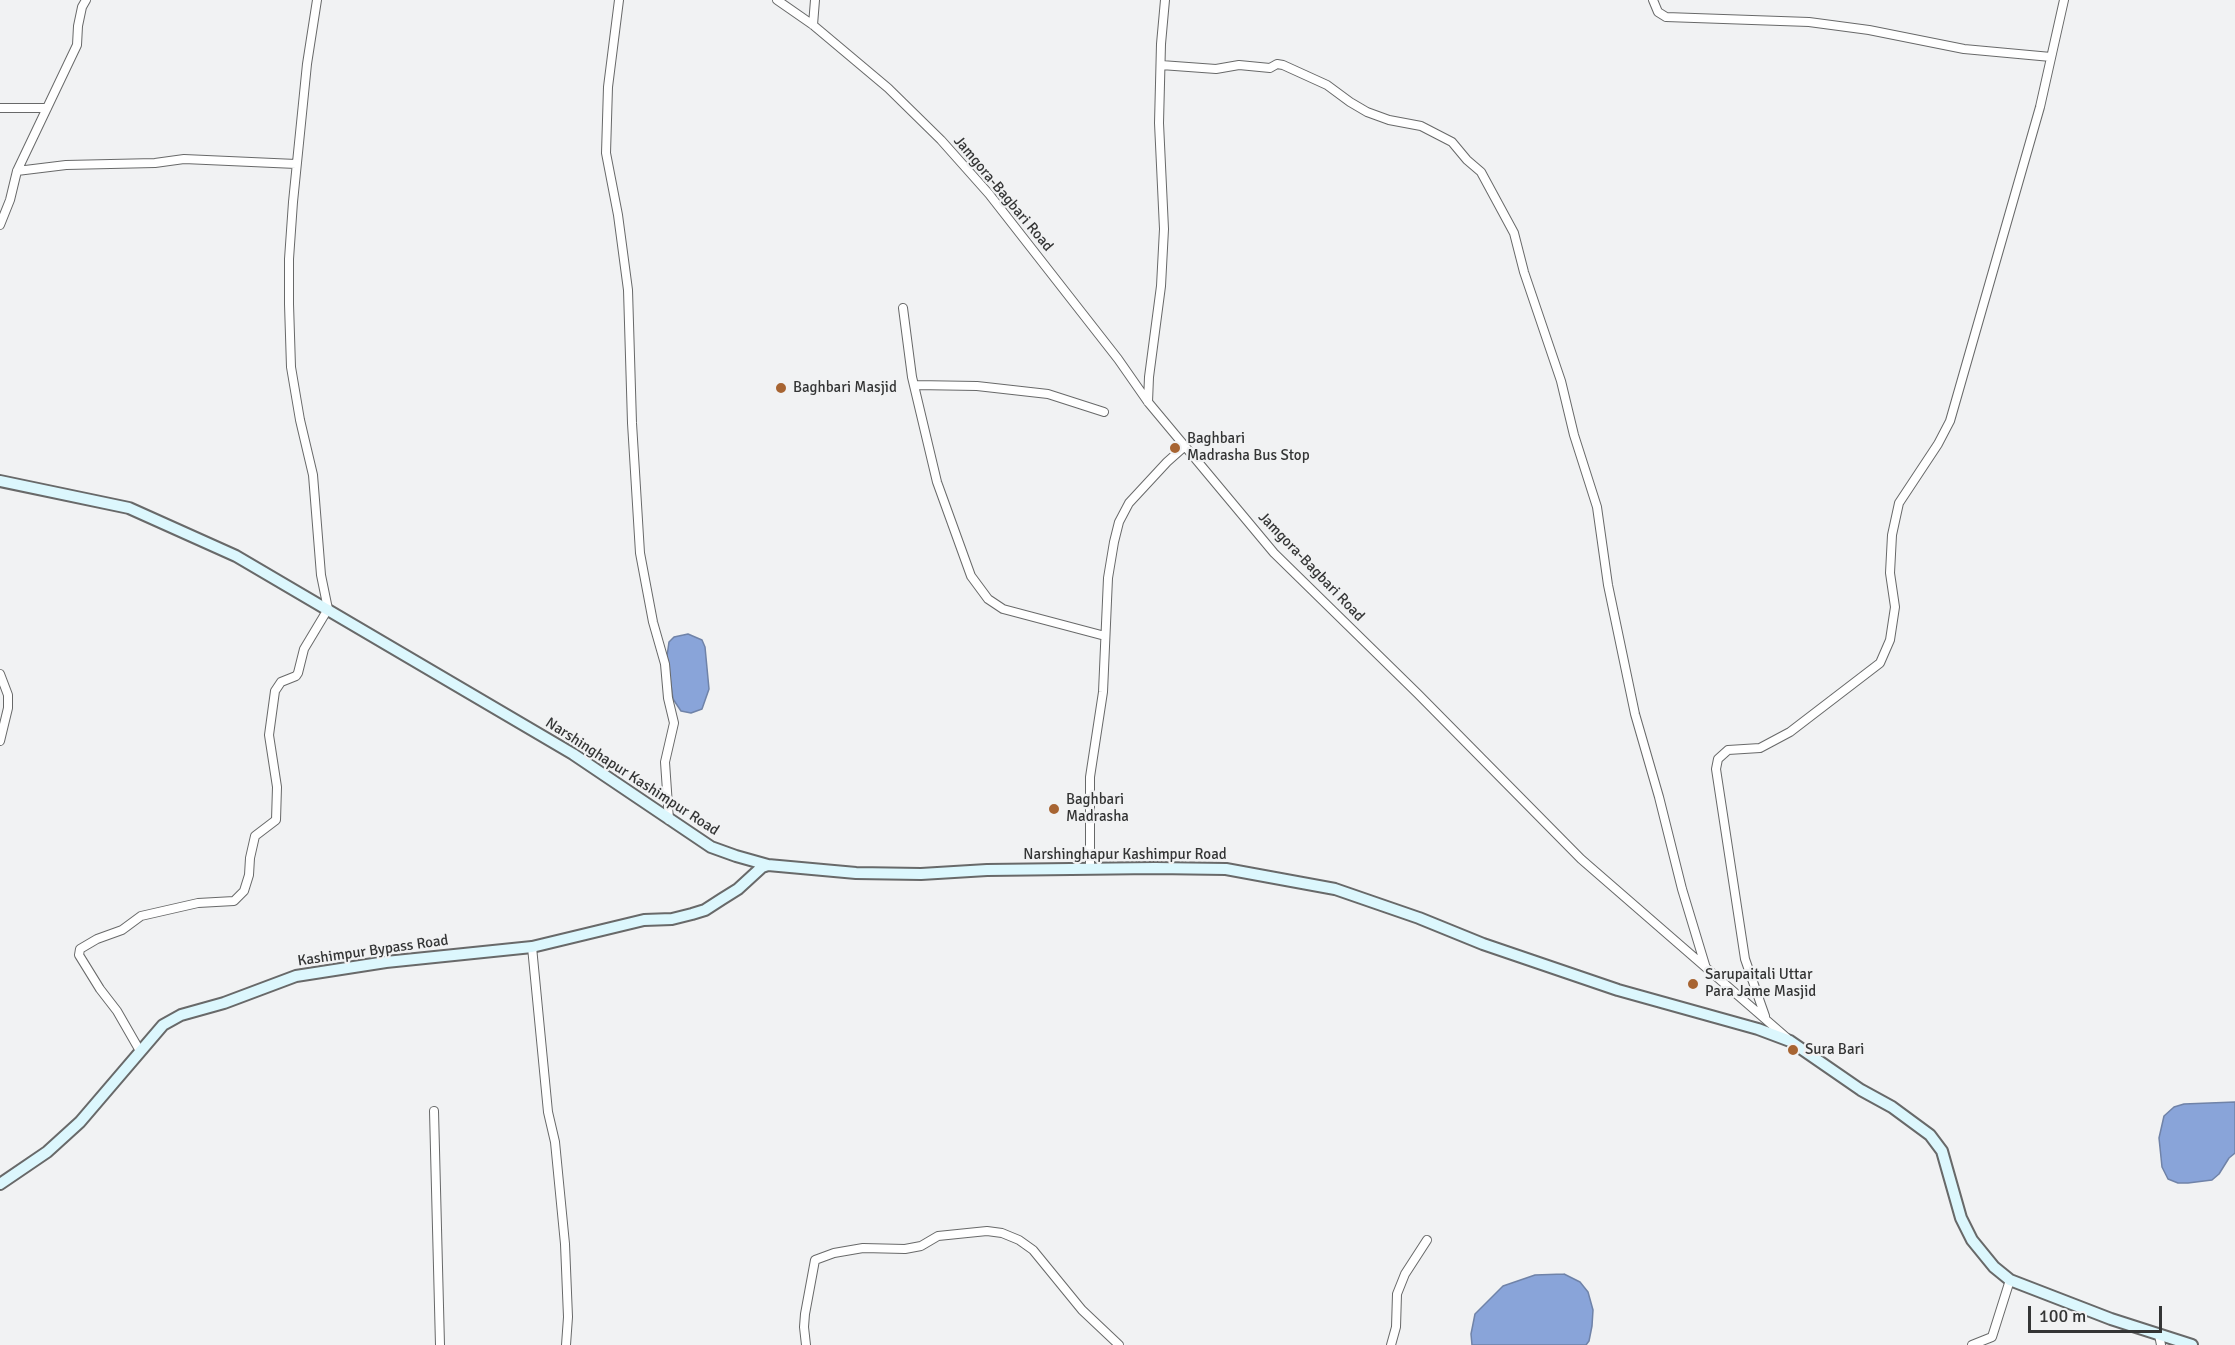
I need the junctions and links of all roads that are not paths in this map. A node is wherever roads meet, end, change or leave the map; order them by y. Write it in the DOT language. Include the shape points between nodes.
graph roads {
  1 [pos="86,0"];
  2 [pos="317,0"];
  3 [pos="619,0"];
  4 [pos="777,0"];
  5 [pos="815,0"];
  6 [pos="1166,0"];
  7 [pos="1653,0"];
  8 [pos="2064,0"];
  9 [pos="813,25"];
  10 [pos="2051,57"];
  11 [pos="1161,66"];
  12 [pos="0,108"];
  13 [pos="47,108"];
  14 [pos="296,164"];
  15 [pos="17,171"];
  16 [pos="0,225"];
  17 [pos="903,308"];
  18 [pos="915,385"];
  19 [pos="1148,402"];
  20 [pos="1104,412"];
  21 [pos="1185,446"];
  22 [pos="0,481"];
  23 [pos="328,609"];
  24 [pos="1104,636"];
  25 [pos="0,674"];
  26 [pos="0,741"];
  27 [pos="669,820"];
  28 [pos="768,865"];
  29 [pos="1090,869"];
  30 [pos="532,947"];
  31 [pos="1705,967"];
  32 [pos="1766,1018"];
  33 [pos="1790,1041"];
  34 [pos="140,1051"];
  35 [pos="434,1111"];
  36 [pos="0,1184"];
  37 [pos="1427,1240"];
  38 [pos="2010,1280"];
  39 [pos="2160,1340"];
  40 [pos="440,1345"];
  41 [pos="566,1345"];
  42 [pos="806,1345"];
  43 [pos="1119,1345"];
  44 [pos="1390,1345"];
  45 [pos="1972,1345"];
  46 [pos="2192,1345"];
  1 -- 13 [label="street" via="77,45"];
  2 -- 14 [label="street"];
  3 -- 27 [label="street" via="608,87 606,153 628,290 640,553 674,723 665,762"];
  4 -- 9 [label="street, Jamgora-Bagbari Road"];
  5 -- 9 [label="street"];
  6 -- 11 [label="street"];
  7 -- 10 [label="street" via="1658,12 1666,17 1809,22 1964,49"];
  8 -- 10 [label="street"];
  9 -- 19 [label="street, Jamgora-Bagbari Road" via="888,88 941,140 988,194"];
  10 -- 32 [label="street" via="1950,421 1899,503 1890,573 1894,624 1880,663 1790,732 1760,748 1728,750 1718,759 1716,769 1745,959"];
  11 -- 19 [label="street" via="1159,123 1164,229"];
  11 -- 31 [label="street" via="1215,69 1283,65 1327,85 1367,112 1421,126 1452,142 1481,172 1514,233 1597,507 1608,585 1635,714"];
  12 -- 13 [label="street"];
  13 -- 15 [label="street"];
  14 -- 15 [label="street" via="184,159"];
  14 -- 23 [label="street" via="289,259 291,367 314,475 321,575"];
  15 -- 16 [label="street"];
  17 -- 18 [label="street"];
  18 -- 20 [label="street" via="977,386 1048,394"];
  18 -- 24 [label="street" via="936,482 971,576 981,591 1003,609"];
  19 -- 21 [label="street, Jamgora-Bagbari Road"];
  21 -- 24 [label="street" via="1136,495 1119,522 1108,578"];
  21 -- 31 [label="street, Jamgora-Bagbari Road" via="1274,553 1581,860"];
  22 -- 23 [label="main road, Narshinghapur Kashimpur Road" via="129,508 236,556"];
  23 -- 27 [label="main road, Narshinghapur Kashimpur Road" via="573,754"];
  23 -- 34 [label="street" via="304,649 298,673 281,682 275,691 269,735 277,787 276,820 255,836 244,891 234,901 198,903 141,916 122,930 80,949 79,954 100,990"];
  24 -- 29 [label="street" via="1102,692 1090,777"];
  25 -- 26 [label="street" via="8,708"];
  27 -- 28 [label="main road, Narshinghapur Kashimpur Road" via="711,847"];
  28 -- 29 [label="main road, Narshinghapur Kashimpur Road" via="921,874"];
  28 -- 30 [label="main road, Kashimpur Bypass Road" via="714,905 692,915 644,920"];
  29 -- 33 [label="main road, Narshinghapur Kashimpur Road" via="1226,869 1335,889 1607,987"];
  30 -- 34 [label="main road, Kashimpur Bypass Road" via="296,976 182,1015 163,1025"];
  30 -- 41 [label="street" via="565,1244"];
  31 -- 32 [label="street, Jamgora-Bagbari Road"];
  32 -- 33 [label="street, Jamgora-Bagbari Road"];
  33 -- 38 [label="main road, Narshinghapur Kashimpur Road" via="1930,1135 1942,1151 1961,1218 1972,1239"];
  34 -- 36 [label="main road, Kashimpur Bypass Road" via="80,1122 47,1152"];
  35 -- 40 [label="street"];
  37 -- 44 [label="street" via="1397,1294 1396,1327"];
  38 -- 39 [label="main road, Narshinghapur Kashimpur Road"];
  38 -- 45 [label="street" via="1992,1337"];
  39 -- 46 [label="main road, Narshinghapur Kashimpur Road"];
  42 -- 43 [label="street" via="805,1314 815,1260 834,1252 904,1249 921,1246 938,1236 987,1231 1019,1240 1033,1250 1082,1310"];
}
